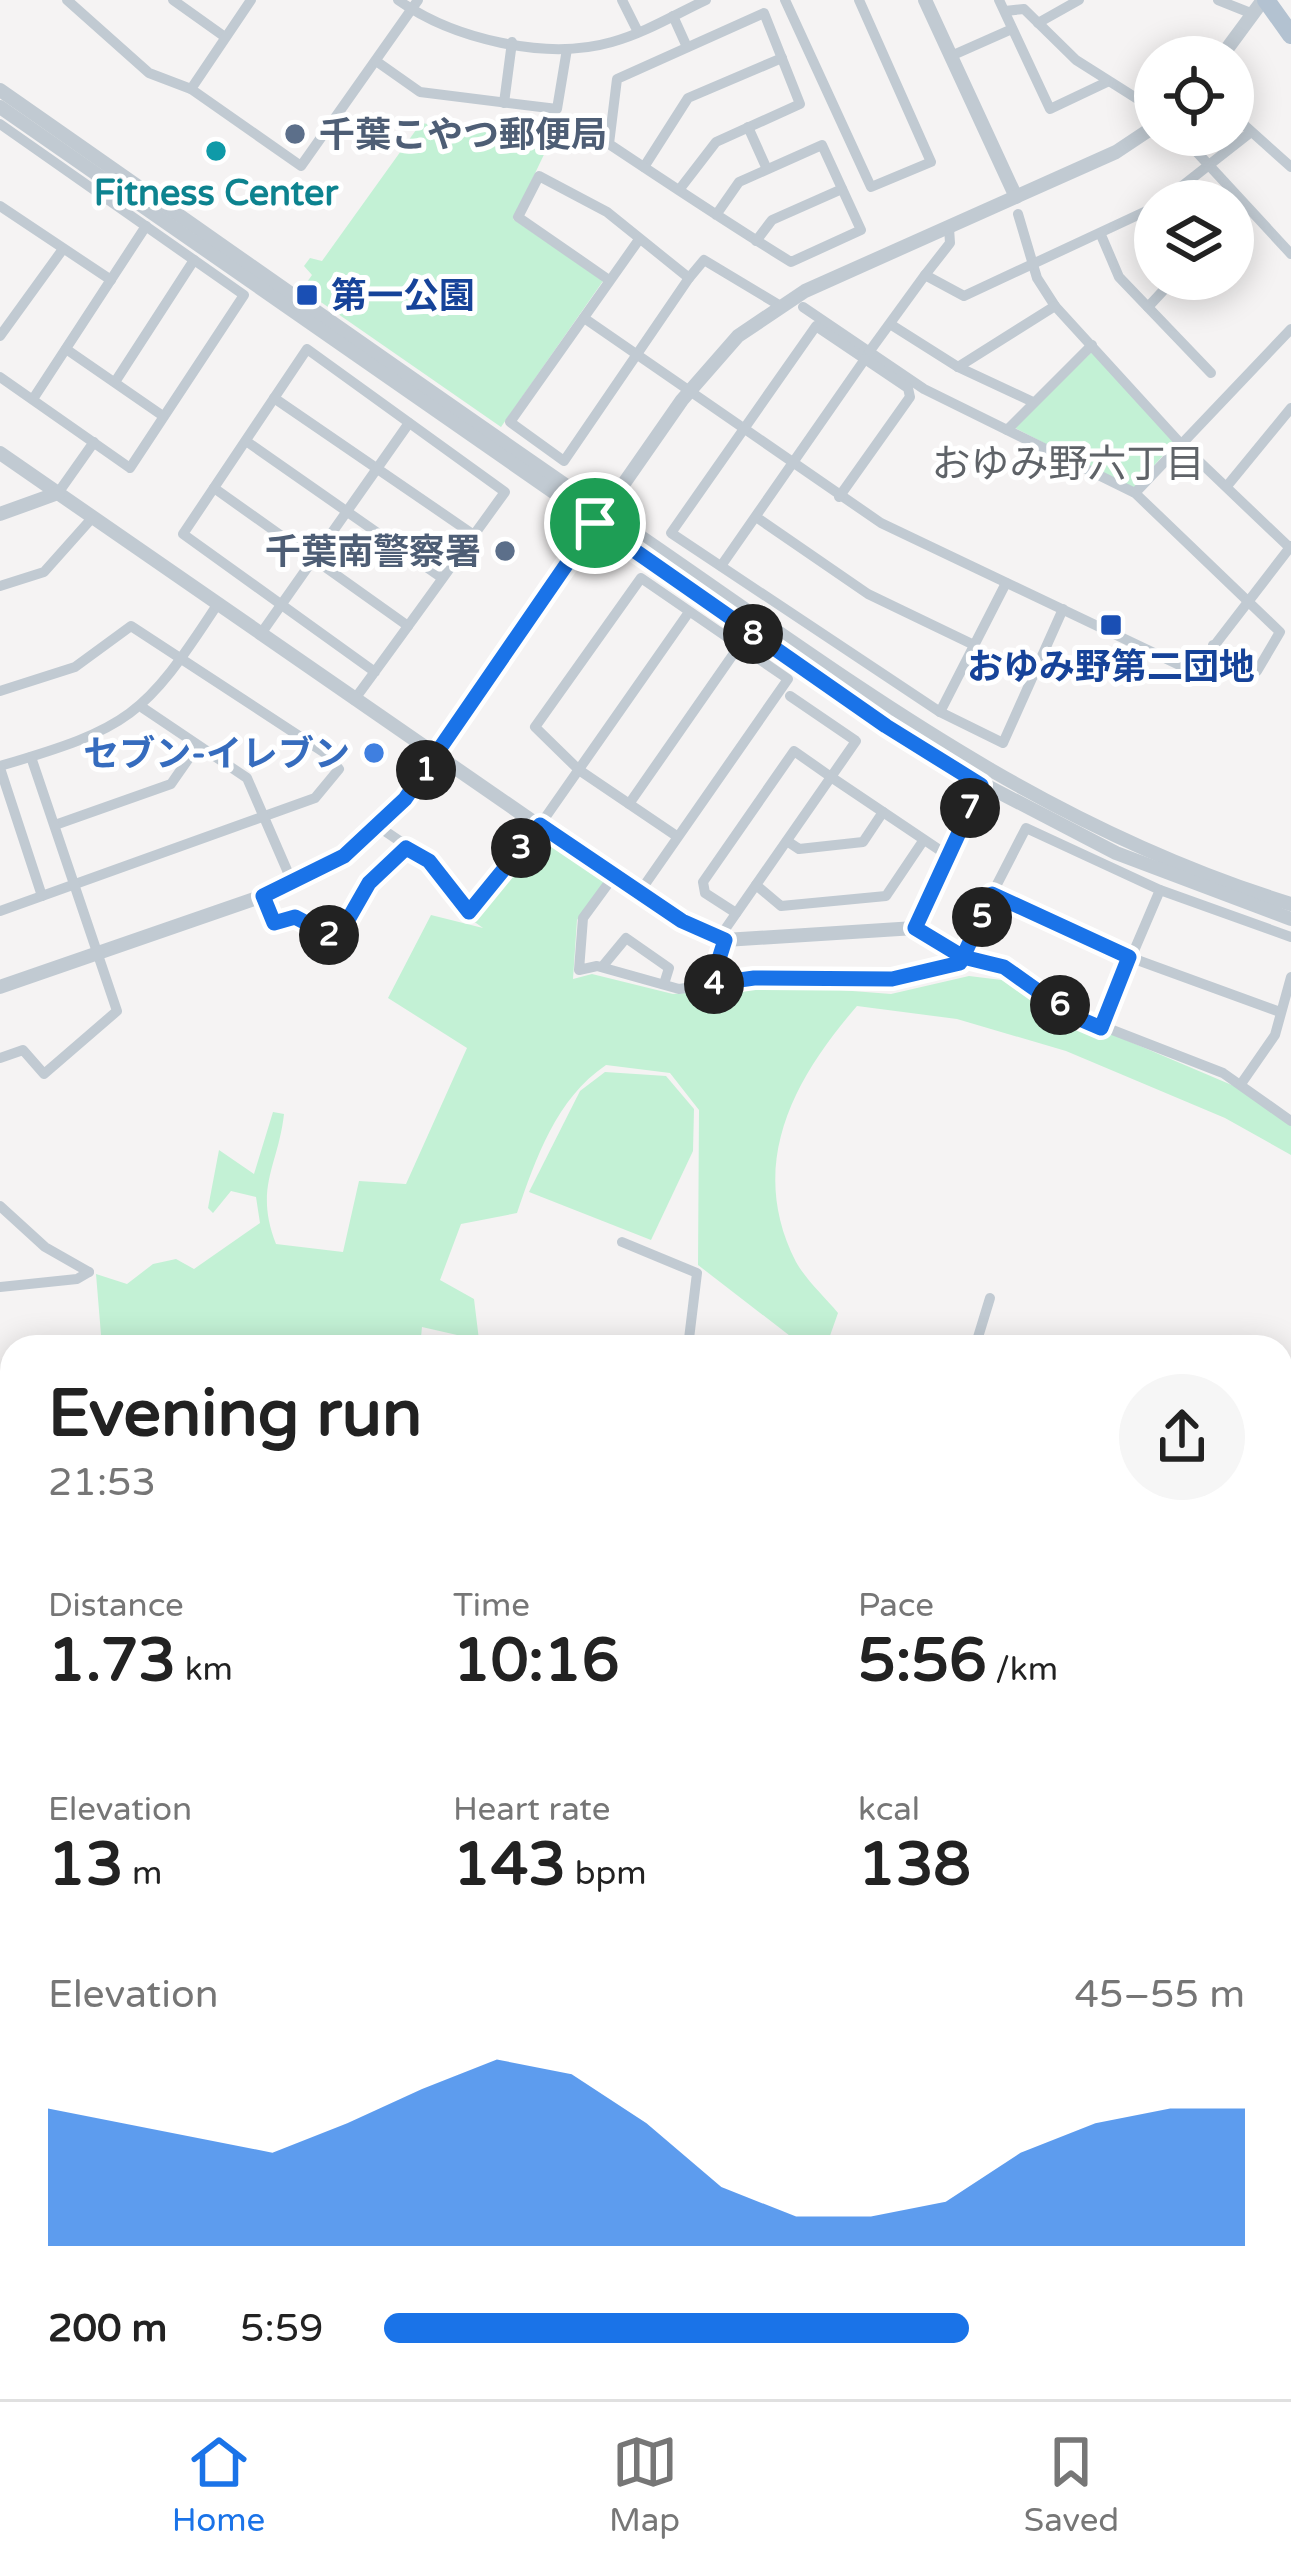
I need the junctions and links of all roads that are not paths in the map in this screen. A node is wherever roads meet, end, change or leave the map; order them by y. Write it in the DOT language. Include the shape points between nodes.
graph roads {
  1 [pos="173,0"];
  2 [pos="251,0"];
  3 [pos="398,0"];
  4 [pos="622,0"];
  5 [pos="706,0"];
  6 [pos="785,0"];
  7 [pos="859,0"];
  8 [pos="926,0"];
  9 [pos="1078,0"];
  10 [pos="1218,0"];
  11 [pos="71,1"];
  12 [pos="415,5"];
  13 [pos="1260,5"];
  14 [pos="1002,6"];
  15 [pos="673,16"];
  16 [pos="1038,22"];
  17 [pos="1012,29"];
  18 [pos="638,32"];
  19 [pos="1291,35"];
  20 [pos="1237,36"];
  21 [pos="226,37"];
  22 [pos="512,42"];
  23 [pos="687,47"];
  24 [pos="567,49"];
  25 [pos="951,56"];
  26 [pos="782,58"];
  27 [pos="376,61"];
  28 [pos="1107,82"];
  29 [pos="191,89"];
  30 [pos="0,90"];
  31 [pos="1134,98"];
  32 [pos="504,103"];
  33 [pos="0,107"];
  34 [pos="0,124"];
  35 [pos="748,128"];
  36 [pos="847,135"];
  37 [pos="1254,135"];
  38 [pos="1134,140"];
  39 [pos="822,145"];
  40 [pos="1199,156"];
  41 [pos="1220,156"];
  42 [pos="1207,166"];
  43 [pos="644,167"];
  44 [pos="766,167"];
  45 [pos="1291,167"];
  46 [pos="1189,180"];
  47 [pos="1220,180"];
  48 [pos="842,189"];
  49 [pos="679,190"];
  50 [pos="1016,197"];
  51 [pos="2,212"];
  52 [pos="716,214"];
  53 [pos="1018,214"];
  54 [pos="1254,215"];
  55 [pos="1134,218"];
  56 [pos="146,226"];
  57 [pos="949,227"];
  58 [pos="1101,235"];
  59 [pos="638,241"];
  60 [pos="756,241"];
  61 [pos="63,249"];
  62 [pos="1291,254"];
  63 [pos="194,260"];
  64 [pos="1033,266"];
  65 [pos="925,275"];
  66 [pos="689,278"];
  67 [pos="111,280"];
  68 [pos="610,280"];
  69 [pos="1154,300"];
  70 [pos="779,305"];
  71 [pos="1055,306"];
  72 [pos="803,307"];
  73 [pos="1148,307"];
  74 [pos="584,318"];
  75 [pos="890,324"];
  76 [pos="1291,328"];
  77 [pos="0,337"];
  78 [pos="1092,345"];
  79 [pos="66,349"];
  80 [pos="637,354"];
  81 [pos="867,356"];
  82 [pos="958,367"];
  83 [pos="1211,373"];
  84 [pos="0,377"];
  85 [pos="115,382"];
  86 [pos="689,390"];
  87 [pos="274,398"];
  88 [pos="33,399"];
  89 [pos="1033,402"];
  90 [pos="1291,408"];
  91 [pos="163,416"];
  92 [pos="409,423"];
  93 [pos="744,430"];
  94 [pos="1006,430"];
  95 [pos="245,441"];
  96 [pos="94,442"];
  97 [pos="1181,444"];
  98 [pos="0,453"];
  99 [pos="792,464"];
  100 [pos="377,468"];
  101 [pos="1227,486"];
  102 [pos="214,488"];
  103 [pos="58,493"];
  104 [pos="1135,493"];
  105 [pos="839,497"];
  106 [pos="346,511"];
  107 [pos="0,514"];
  108 [pos="93,517"];
  109 [pos="599,517"];
  110 [pos="757,517"];
  111 [pos="474,535"];
  112 [pos="1291,548"];
  113 [pos="314,559"];
  114 [pos="721,566"];
  115 [pos="442,578"];
  116 [pos="1006,583"];
  117 [pos="0,586"];
  118 [pos="1248,598"];
  119 [pos="281,604"];
  120 [pos="217,605"];
  121 [pos="1063,609"];
  122 [pos="689,612"];
  123 [pos="408,626"];
  124 [pos="260,635"];
  125 [pos="974,645"];
  126 [pos="1213,645"];
  127 [pos="739,646"];
  128 [pos="181,660"];
  129 [pos="375,671"];
  130 [pos="0,691"];
  131 [pos="790,696"];
  132 [pos="354,700"];
  133 [pos="143,708"];
  134 [pos="940,712"];
  135 [pos="196,748"];
  136 [pos="436,756"];
  137 [pos="31,757"];
  138 [pos="0,767"];
  139 [pos="579,770"];
  140 [pos="832,777"];
  141 [pos="981,785"];
  142 [pos="629,804"];
  143 [pos="883,812"];
  144 [pos="263,815"];
  145 [pos="540,825"];
  146 [pos="55,826"];
  147 [pos="379,826"];
  148 [pos="678,837"];
  149 [pos="787,841"];
  150 [pos="923,841"];
  151 [pos="406,848"];
  152 [pos="947,855"];
  153 [pos="613,877"];
  154 [pos="74,884"];
  155 [pos="293,884"];
  156 [pos="756,885"];
  157 [pos="1160,890"];
  158 [pos="639,893"];
  159 [pos="992,894"];
  160 [pos="42,896"];
  161 [pos="263,896"];
  162 [pos="1291,904"];
  163 [pos="0,911"];
  164 [pos="736,913"];
  165 [pos="1291,919"];
  166 [pos="915,928"];
  167 [pos="1291,937"];
  168 [pos="722,939"];
  169 [pos="97,954"];
  170 [pos="963,957"];
  171 [pos="1129,957"];
  172 [pos="602,967"];
  173 [pos="1291,977"];
  174 [pos="664,984"];
  175 [pos="711,984"];
  176 [pos="0,986"];
  177 [pos="1280,1012"];
  178 [pos="1101,1028"];
  179 [pos="1275,1036"];
  180 [pos="1291,1037"];
  181 [pos="0,1058"];
  182 [pos="1240,1084"];
  183 [pos="1291,1120"];
  184 [pos="0,1206"];
  185 [pos="622,1242"];
  186 [pos="0,1287"];
  187 [pos="990,1298"];
  188 [pos="689,1335"];
  189 [pos="979,1335"];
  1 -- 21 [label="street"];
  2 -- 21 [label="street"];
  3 -- 12 [label="street"];
  4 -- 18 [label="street"];
  5 -- 15 [label="street"];
  6 -- 36 [label="street"];
  7 -- 36 [label="street" via="931,162 872,187"];
  8 -- 25 [label="street"];
  9 -- 16 [label="street"];
  10 -- 13 [label="street"];
  11 -- 29 [label="street" via="149,73"];
  12 -- 22 [label="street" via="446,29"];
  12 -- 27 [label="street"];
  13 -- 19 [label="main road"];
  13 -- 20 [label="street"];
  14 -- 16 [label="street" via="1018,6"];
  14 -- 17 [label="street"];
  15 -- 18 [label="street"];
  15 -- 23 [label="street"];
  16 -- 28 [label="street"];
  17 -- 25 [label="street"];
  17 -- 28 [label="street" via="1050,109"];
  18 -- 24 [label="street"];
  21 -- 29 [label="street"];
  22 -- 24 [label="street"];
  22 -- 32 [label="street"];
  23 -- 26 [label="street" via="764,13"];
  23 -- 43 [label="street" via="617,79 609,144"];
  24 -- 32 [label="street" via="557,109"];
  25 -- 50 [label="street"];
  26 -- 35 [label="street" via="800,104"];
  26 -- 43 [label="street" via="688,98"];
  27 -- 29 [label="street" via="301,166"];
  27 -- 32 [label="street" via="420,92"];
  28 -- 31 [label="street"];
  30 -- 109 [label="street"];
  33 -- 109 [label="street"];
  34 -- 56 [label="street"];
  35 -- 44 [label="street"];
  35 -- 49 [label="street" via="716,142"];
  36 -- 39 [label="street"];
  37 -- 45 [label="street"];
  38 -- 50 [label="street"];
  39 -- 44 [label="street"];
  39 -- 48 [label="street"];
  40 -- 42 [label="street"];
  41 -- 42 [label="street"];
  42 -- 46 [label="street"];
  42 -- 47 [label="street"];
  43 -- 49 [label="street"];
  44 -- 52 [label="street" via="739,182"];
  48 -- 60 [label="street" via="772,220"];
  48 -- 60 [label="street" via="861,230 791,262"];
  49 -- 52 [label="street"];
  50 -- 57 [label="street"];
  51 -- 61 [label="street"];
  52 -- 60 [label="street"];
  53 -- 64 [label="street"];
  54 -- 62 [label="street"];
  55 -- 58 [label="street"];
  56 -- 63 [label="street"];
  56 -- 67 [label="street"];
  57 -- 65 [label="street" via="950,243"];
  57 -- 70 [label="street"];
  58 -- 64 [label="street"];
  58 -- 73 [label="street" via="1119,277"];
  59 -- 66 [label="street"];
  59 -- 68 [label="street"];
  59 -- 68 [label="street" via="608,212 539,176 518,218"];
  61 -- 67 [label="street"];
  61 -- 77 [label="street"];
  63 -- 85 [label="street"];
  63 -- 91 [label="street" via="244,295"];
  64 -- 65 [label="street" via="964,296"];
  64 -- 71 [label="street"];
  65 -- 75 [label="street"];
  66 -- 70 [label="street" via="704,260"];
  66 -- 80 [label="street"];
  67 -- 79 [label="street"];
  68 -- 74 [label="street"];
  69 -- 73 [label="street"];
  70 -- 86 [label="street"];
  71 -- 78 [label="street"];
  71 -- 82 [label="street"];
  72 -- 81 [label="street"];
  73 -- 83 [label="street"];
  74 -- 80 [label="street"];
  74 -- 80 [label="street" via="511,422 564,460"];
  75 -- 81 [label="street"];
  75 -- 82 [label="street"];
  76 -- 97 [label="street"];
  78 -- 89 [label="street"];
  78 -- 97 [label="street"];
  79 -- 85 [label="street"];
  79 -- 88 [label="street"];
  80 -- 86 [label="street"];
  81 -- 93 [label="street" via="816,326"];
  81 -- 94 [label="street"];
  81 -- 99 [label="street"];
  81 -- 105 [label="street" via="910,397"];
  82 -- 89 [label="street"];
  84 -- 88 [label="street"];
  85 -- 91 [label="street"];
  86 -- 93 [label="street"];
  86 -- 109 [label="street"];
  87 -- 92 [label="street" via="307,350"];
  87 -- 95 [label="street"];
  87 -- 100 [label="street"];
  88 -- 96 [label="street"];
  89 -- 94 [label="street"];
  90 -- 101 [label="street"];
  91 -- 96 [label="street" via="130,468"];
  92 -- 100 [label="street"];
  92 -- 111 [label="street" via="505,492"];
  93 -- 99 [label="street"];
  93 -- 114 [label="street" via="671,533"];
  94 -- 104 [label="street"];
  95 -- 102 [label="street"];
  95 -- 106 [label="street"];
  96 -- 103 [label="street"];
  97 -- 101 [label="street"];
  97 -- 104 [label="street"];
  98 -- 103 [label="street"];
  99 -- 105 [label="street"];
  99 -- 110 [label="street"];
  100 -- 106 [label="street"];
  100 -- 111 [label="street"];
  101 -- 112 [label="street"];
  102 -- 113 [label="street"];
  102 -- 119 [label="street" via="183,534"];
  103 -- 107 [label="street"];
  103 -- 108 [label="street"];
  104 -- 118 [label="street"];
  105 -- 116 [label="street"];
  106 -- 113 [label="street"];
  106 -- 115 [label="street"];
  108 -- 117 [label="street" via="44,572"];
  108 -- 120 [label="street"];
  109 -- 136 [label="street"];
  109 -- 141 [label="street" via="886,726"];
  109 -- 162 [label="street" via="988,773 1145,850"];
  110 -- 114 [label="street"];
  110 -- 125 [label="street" via="868,594"];
  111 -- 115 [label="street"];
  112 -- 118 [label="street"];
  113 -- 119 [label="street"];
  113 -- 123 [label="street"];
  114 -- 134 [label="street"];
  115 -- 123 [label="street"];
  116 -- 121 [label="street"];
  116 -- 125 [label="street"];
  118 -- 126 [label="street"];
  118 -- 126 [label="street" via="1280,632 1257,671"];
  119 -- 124 [label="street"];
  119 -- 129 [label="street"];
  120 -- 124 [label="street"];
  120 -- 128 [label="street"];
  121 -- 126 [label="street" via="1194,671"];
  121 -- 134 [label="street" via="1003,743"];
  122 -- 127 [label="street"];
  122 -- 139 [label="street"];
  122 -- 139 [label="street" via="641,578 535,727"];
  123 -- 129 [label="street"];
  124 -- 132 [label="street"];
  125 -- 134 [label="street"];
  127 -- 142 [label="street"];
  127 -- 148 [label="street" via="788,679"];
  128 -- 130 [label="street" via="131,626 75,667"];
  128 -- 133 [label="street"];
  128 -- 144 [label="street" via="339,769 315,798"];
  129 -- 132 [label="street"];
  131 -- 140 [label="street" via="856,741"];
  132 -- 136 [label="street"];
  133 -- 135 [label="street"];
  133 -- 137 [label="street" via="106,731"];
  135 -- 144 [label="street" via="247,778"];
  135 -- 146 [label="street" via="171,784"];
  136 -- 145 [label="street"];
  136 -- 147 [label="street"];
  137 -- 138 [label="street"];
  137 -- 146 [label="street"];
  138 -- 160 [label="street"];
  139 -- 142 [label="street"];
  139 -- 145 [label="street"];
  140 -- 143 [label="street"];
  140 -- 149 [label="street"];
  140 -- 164 [label="street" via="794,751 704,882 705,893"];
  141 -- 152 [label="street"];
  141 -- 165 [label="street" via="1117,853"];
  142 -- 148 [label="street"];
  143 -- 149 [label="street" via="863,842 799,849"];
  143 -- 150 [label="street"];
  144 -- 154 [label="street"];
  144 -- 155 [label="street"];
  145 -- 151 [label="street" via="469,912 429,861"];
  145 -- 153 [label="street"];
  146 -- 154 [label="street"];
  147 -- 151 [label="street"];
  147 -- 155 [label="street"];
  148 -- 158 [label="street"];
  149 -- 156 [label="street"];
  150 -- 152 [label="street"];
  150 -- 156 [label="street" via="886,896 781,906"];
  151 -- 161 [label="street" via="369,883 337,939 295,917 274,923"];
  152 -- 166 [label="street"];
  153 -- 158 [label="street"];
  153 -- 172 [label="street" via="584,918 576,968"];
  154 -- 160 [label="street"];
  154 -- 169 [label="street"];
  155 -- 161 [label="street"];
  156 -- 164 [label="street"];
  157 -- 159 [label="street" via="1026,829"];
  157 -- 167 [label="street"];
  157 -- 171 [label="street"];
  158 -- 168 [label="street"];
  159 -- 170 [label="street"];
  159 -- 171 [label="street"];
  160 -- 163 [label="street"];
  161 -- 169 [label="street"];
  164 -- 168 [label="street"];
  166 -- 168 [label="street"];
  166 -- 170 [label="street"];
  168 -- 175 [label="street"];
  169 -- 176 [label="street"];
  169 -- 181 [label="street" via="117,1011 44,1074 23,1050"];
  170 -- 175 [label="street" via="892,979"];
  170 -- 178 [label="street" via="1004,967"];
  171 -- 177 [label="street"];
  171 -- 178 [label="street"];
  172 -- 174 [label="street"];
  172 -- 174 [label="street" via="626,938 669,968"];
  173 -- 177 [label="street"];
  174 -- 175 [label="street"];
  177 -- 179 [label="street"];
  178 -- 182 [label="street"];
  179 -- 180 [label="street"];
  179 -- 182 [label="street"];
  182 -- 183 [label="street"];
  184 -- 186 [label="street" via="45,1247 89,1272"];
  185 -- 188 [label="street" via="697,1274"];
  187 -- 189 [label="street"];
}
